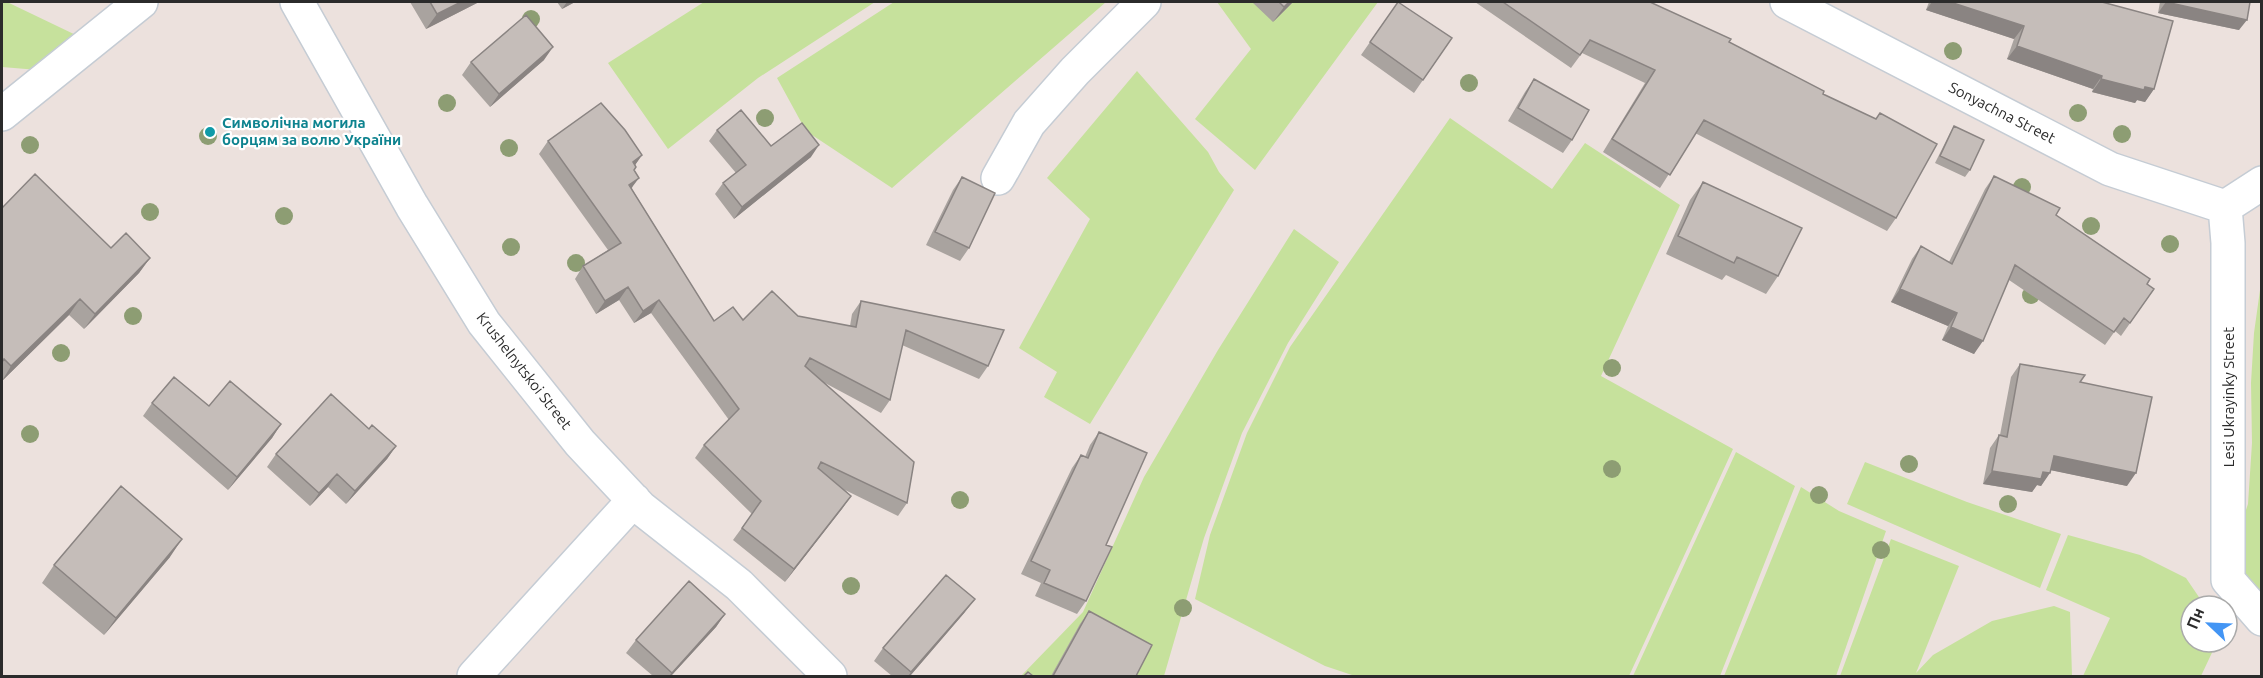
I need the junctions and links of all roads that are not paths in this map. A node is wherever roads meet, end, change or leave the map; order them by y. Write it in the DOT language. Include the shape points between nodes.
graph roads {
  1 [pos="141,2"];
  2 [pos="297,2"];
  3 [pos="1144,2"];
  4 [pos="1787,2"];
  5 [pos="2,114"];
  6 [pos="998,178"];
  7 [pos="2262,183"];
  8 [pos="2226,207"];
  9 [pos="634,500"];
  10 [pos="2262,619"];
  11 [pos="474,676"];
  12 [pos="830,676"];
  1 -- 5 [label="street"];
  2 -- 9 [label="street, Krushelnytskoi Street" via="412,206 484,323 580,443"];
  3 -- 6 [label="street" via="1029,123"];
  4 -- 8 [label="street, Sonyachna Street" via="2110,169"];
  7 -- 8 [label="street"];
  8 -- 10 [label="street, Lesi Ukrayinky Street" via="2228,580"];
  9 -- 11 [label="street"];
  9 -- 12 [label="street, Krushelnytskoi Street" via="739,585"];
}
